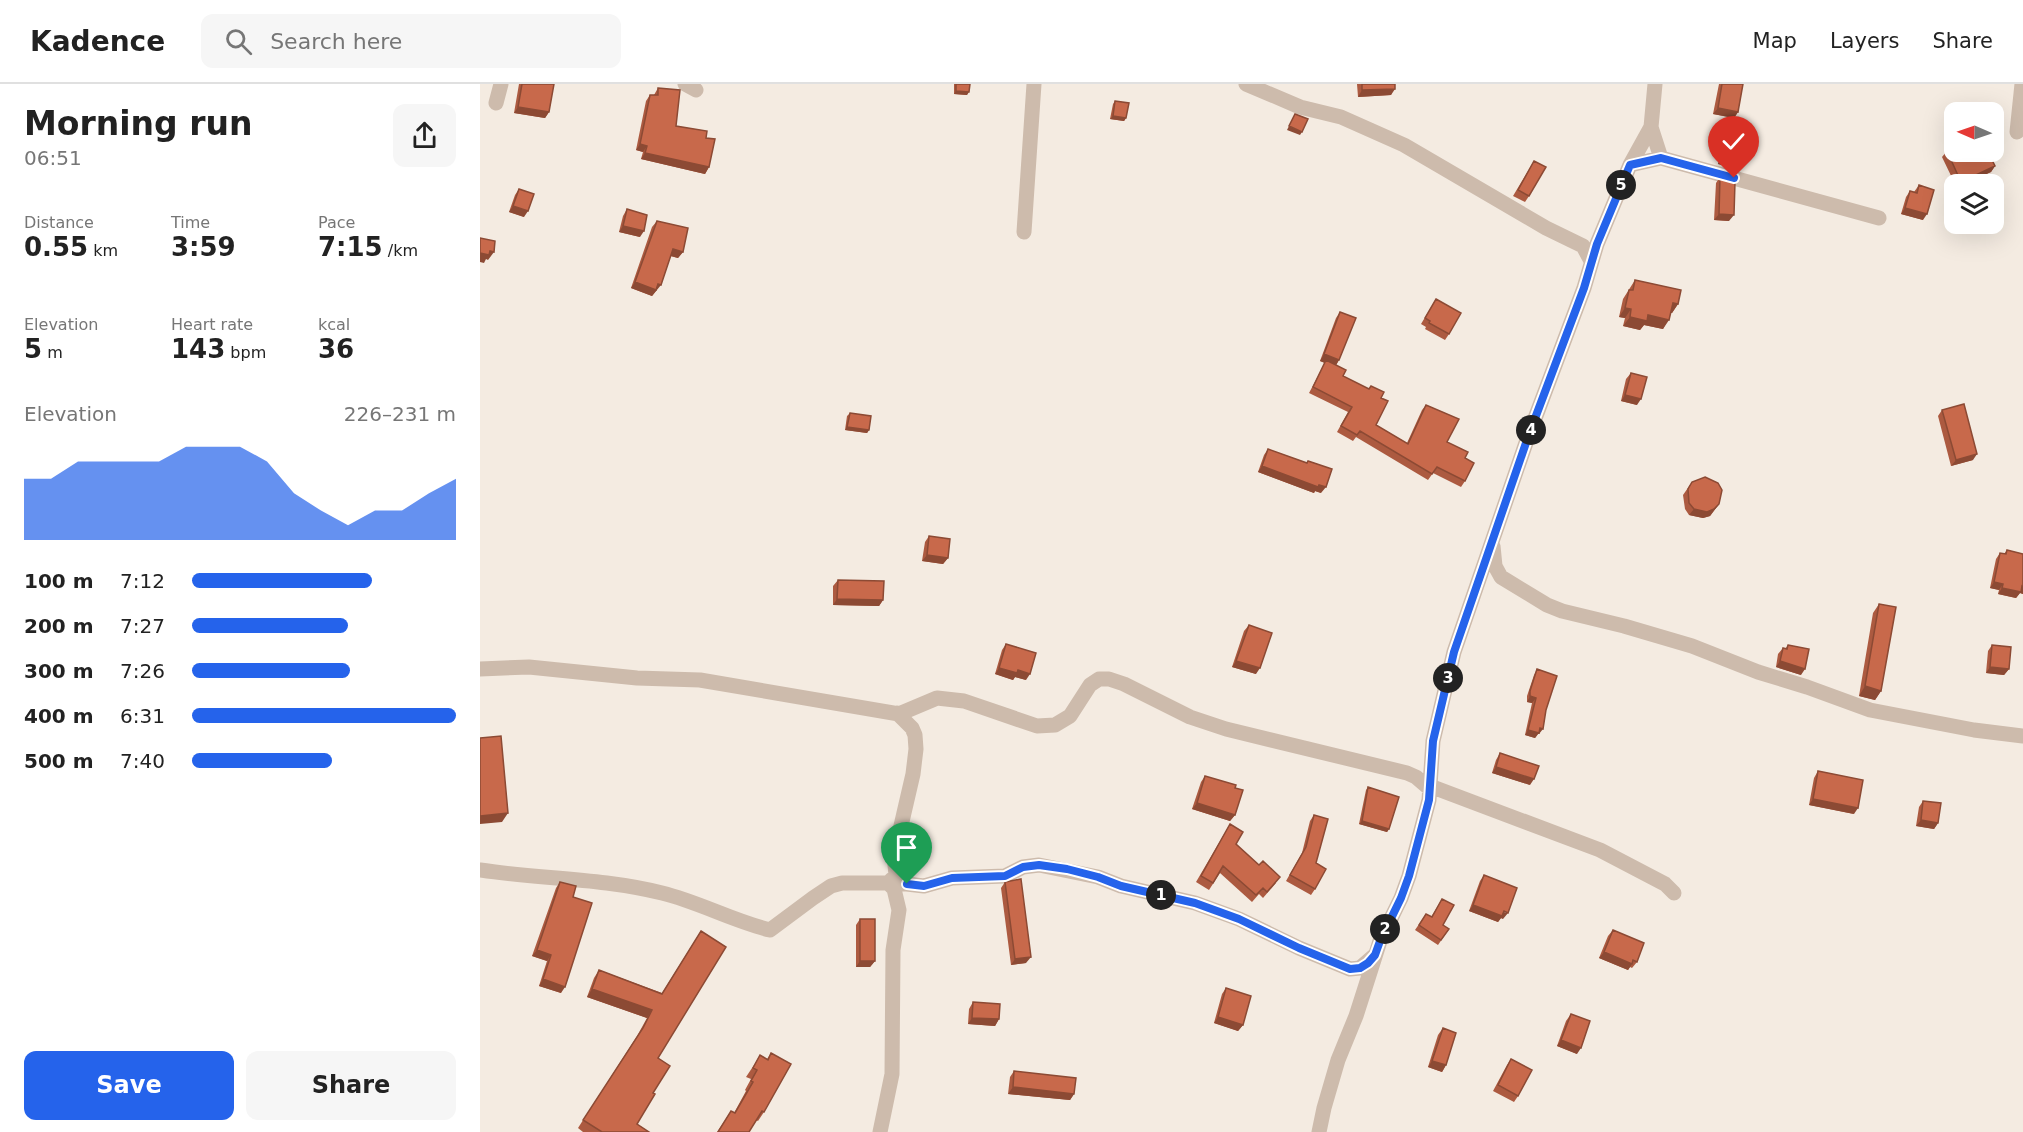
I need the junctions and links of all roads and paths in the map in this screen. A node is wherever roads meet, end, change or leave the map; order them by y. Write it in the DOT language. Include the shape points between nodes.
graph roads {
  1 [pos="501,84"];
  2 [pos="1034,84"];
  3 [pos="1246,84"];
  4 [pos="1655,84"];
  5 [pos="2022,84"];
  6 [pos="496,103"];
  7 [pos="1652,127"];
  8 [pos="2017,132"];
  9 [pos="1661,158"];
  10 [pos="1630,165"];
  11 [pos="1879,218"];
  12 [pos="1024,232"];
  13 [pos="1590,245"];
  14 [pos="1492,540"];
  15 [pos="1501,577"];
  16 [pos="1476,590"];
  17 [pos="480,669"];
  18 [pos="929,701"];
  19 [pos="897,713"];
  20 [pos="915,735"];
  21 [pos="2023,736"];
  22 [pos="1431,767"];
  23 [pos="1416,777"];
  24 [pos="1430,788"];
  25 [pos="480,870"];
  26 [pos="897,881"];
  27 [pos="1674,893"];
  28 [pos="1375,955"];
  29 [pos="1350,969"];
  30 [pos="1366,985"];
  31 [pos="880,1132"];
  32 [pos="1319,1132"];
  1 -- 6 [label="street"];
  2 -- 12 [label="street"];
  3 -- 13 [label="street" via="1300,107 1341,117 1404,145 1546,228"];
  4 -- 7 [label="street"];
  5 -- 8 [label="street"];
  7 -- 9 [label="street"];
  7 -- 10 [label="street"];
  9 -- 10 [label="street"];
  9 -- 11 [label="street"];
  10 -- 13 [label="street"];
  13 -- 14 [label="street" via="1591,261 1584,288"];
  14 -- 15 [label="street" via="1495,566"];
  14 -- 16 [label="street"];
  15 -- 16 [label="street"];
  15 -- 21 [label="street" via="1562,611 1692,646 1870,710"];
  16 -- 22 [label="street" via="1454,652 1433,741"];
  17 -- 19 [label="street" via="529,667 700,680"];
  18 -- 19 [label="street"];
  18 -- 20 [label="street" via="918,719"];
  18 -- 23 [label="street" via="964,701 1037,726 1055,725 1070,716 1090,685 1099,679 1109,679 1190,717 1226,729"];
  19 -- 20 [label="street"];
  20 -- 26 [label="street" via="914,774 894,856"];
  22 -- 23 [label="street"];
  22 -- 24 [label="street"];
  23 -- 24 [label="street"];
  24 -- 27 [label="street" via="1600,850 1665,884"];
  24 -- 28 [label="street" via="1409,876"];
  25 -- 26 [label="street" via="661,893 770,930 831,886"];
  26 -- 29 [label="street" via="924,886 952,878 1005,876 1023,867 1039,865 1067,869 1195,903"];
  26 -- 31 [label="street" via="892,1074"];
  28 -- 29 [label="street" via="1360,968"];
  28 -- 30 [label="street"];
  29 -- 30 [label="street"];
  30 -- 32 [label="street" via="1338,1060"];
}
